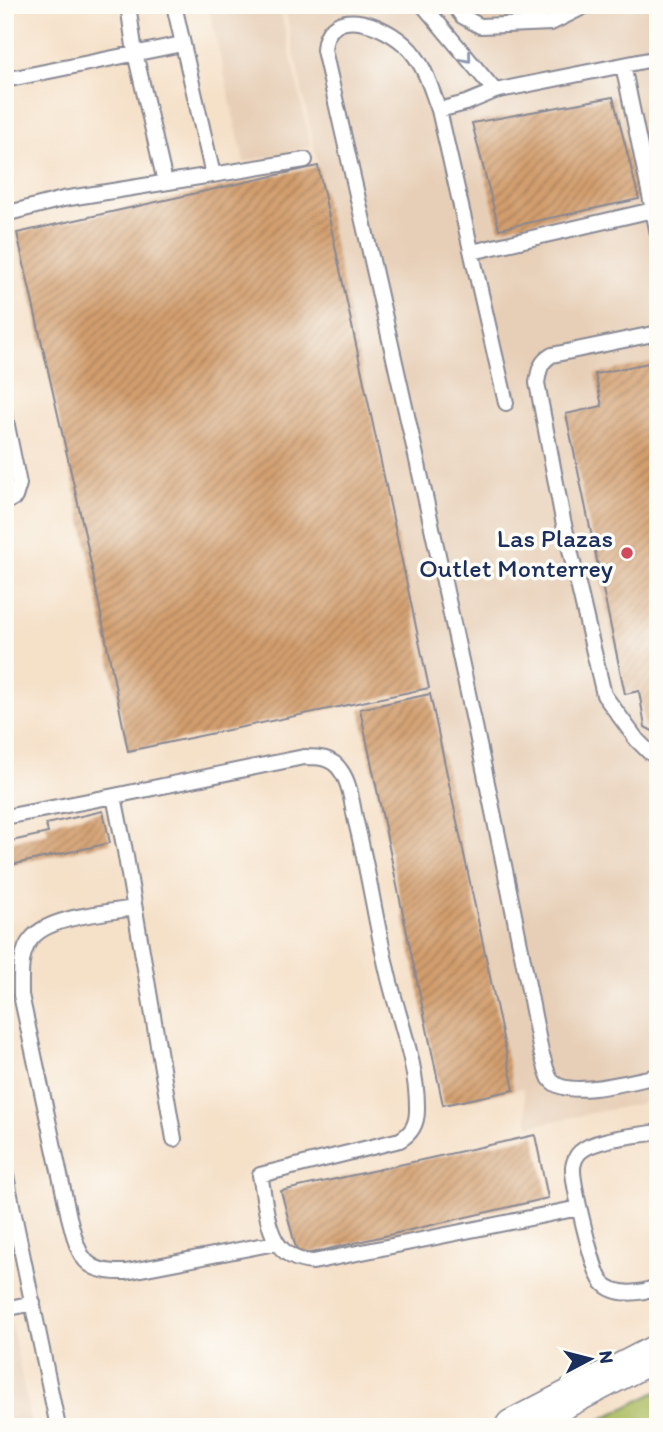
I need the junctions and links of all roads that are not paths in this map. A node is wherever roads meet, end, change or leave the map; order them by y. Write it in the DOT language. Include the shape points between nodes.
graph roads {
  1 [pos="128,5"];
  2 [pos="174,5"];
  3 [pos="423,5"];
  4 [pos="454,5"];
  5 [pos="587,5"];
  6 [pos="182,44"];
  7 [pos="135,53"];
  8 [pos="658,58"];
  9 [pos="622,65"];
  10 [pos="5,80"];
  11 [pos="495,91"];
  12 [pos="439,110"];
  13 [pos="305,160"];
  14 [pos="214,175"];
  15 [pos="165,182"];
  16 [pos="653,210"];
  17 [pos="5,214"];
  18 [pos="658,234"];
  19 [pos="472,252"];
  20 [pos="658,333"];
  21 [pos="506,403"];
  22 [pos="5,415"];
  23 [pos="8,442"];
  24 [pos="5,503"];
  25 [pos="658,757"];
  26 [pos="114,796"];
  27 [pos="5,817"];
  28 [pos="134,908"];
  29 [pos="658,1076"];
  30 [pos="658,1132"];
  31 [pos="174,1139"];
  32 [pos="5,1171"];
  33 [pos="579,1208"];
  34 [pos="275,1243"];
  35 [pos="658,1286"];
  36 [pos="33,1303"];
  37 [pos="5,1309"];
  38 [pos="658,1352"];
  39 [pos="58,1427"];
  40 [pos="513,1427"];
  1 -- 7 [label="lane"];
  2 -- 6 [label="lane"];
  3 -- 11 [label="lane, one-way"];
  4 -- 5 [label="lane" via="462,16 480,26 551,23"];
  6 -- 7 [label="lane"];
  6 -- 14 [label="lane"];
  7 -- 10 [label="lane"];
  7 -- 15 [label="lane"];
  8 -- 9 [label="lane"];
  9 -- 11 [label="lane"];
  9 -- 16 [label="lane"];
  11 -- 12 [label="lane"];
  12 -- 19 [label="lane"];
  12 -- 29 [label="lane" via="428,78 405,44 363,15 331,23 324,33 324,50 501,842 541,1052 550,1079 564,1088 599,1088"];
  13 -- 14 [label="lane"];
  14 -- 15 [label="lane"];
  15 -- 17 [label="lane"];
  16 -- 18 [label="lane"];
  16 -- 19 [label="lane"];
  19 -- 21 [label="lane"];
  20 -- 25 [label="lane" via="552,355 539,369 537,383 604,695 637,740"];
  22 -- 23 [label="lane"];
  23 -- 24 [label="lane" via="18,490"];
  26 -- 27 [label="lane"];
  26 -- 28 [label="lane"];
  26 -- 34 [label="lane" via="304,757 323,757 334,763 348,788 415,1083 416,1123 406,1137 391,1143 260,1175"];
  28 -- 31 [label="lane"];
  28 -- 34 [label="lane" via="58,922 31,938 24,954 24,1007 77,1247 92,1268 110,1273"];
  30 -- 33 [label="lane" via="582,1150 573,1164"];
  32 -- 36 [label="lane"];
  33 -- 34 [label="lane" via="313,1262 292,1258"];
  33 -- 35 [label="lane" via="601,1281 613,1290 633,1293"];
  36 -- 37 [label="lane"];
  36 -- 39 [label="lane"];
  38 -- 40 [label="street"];
}
